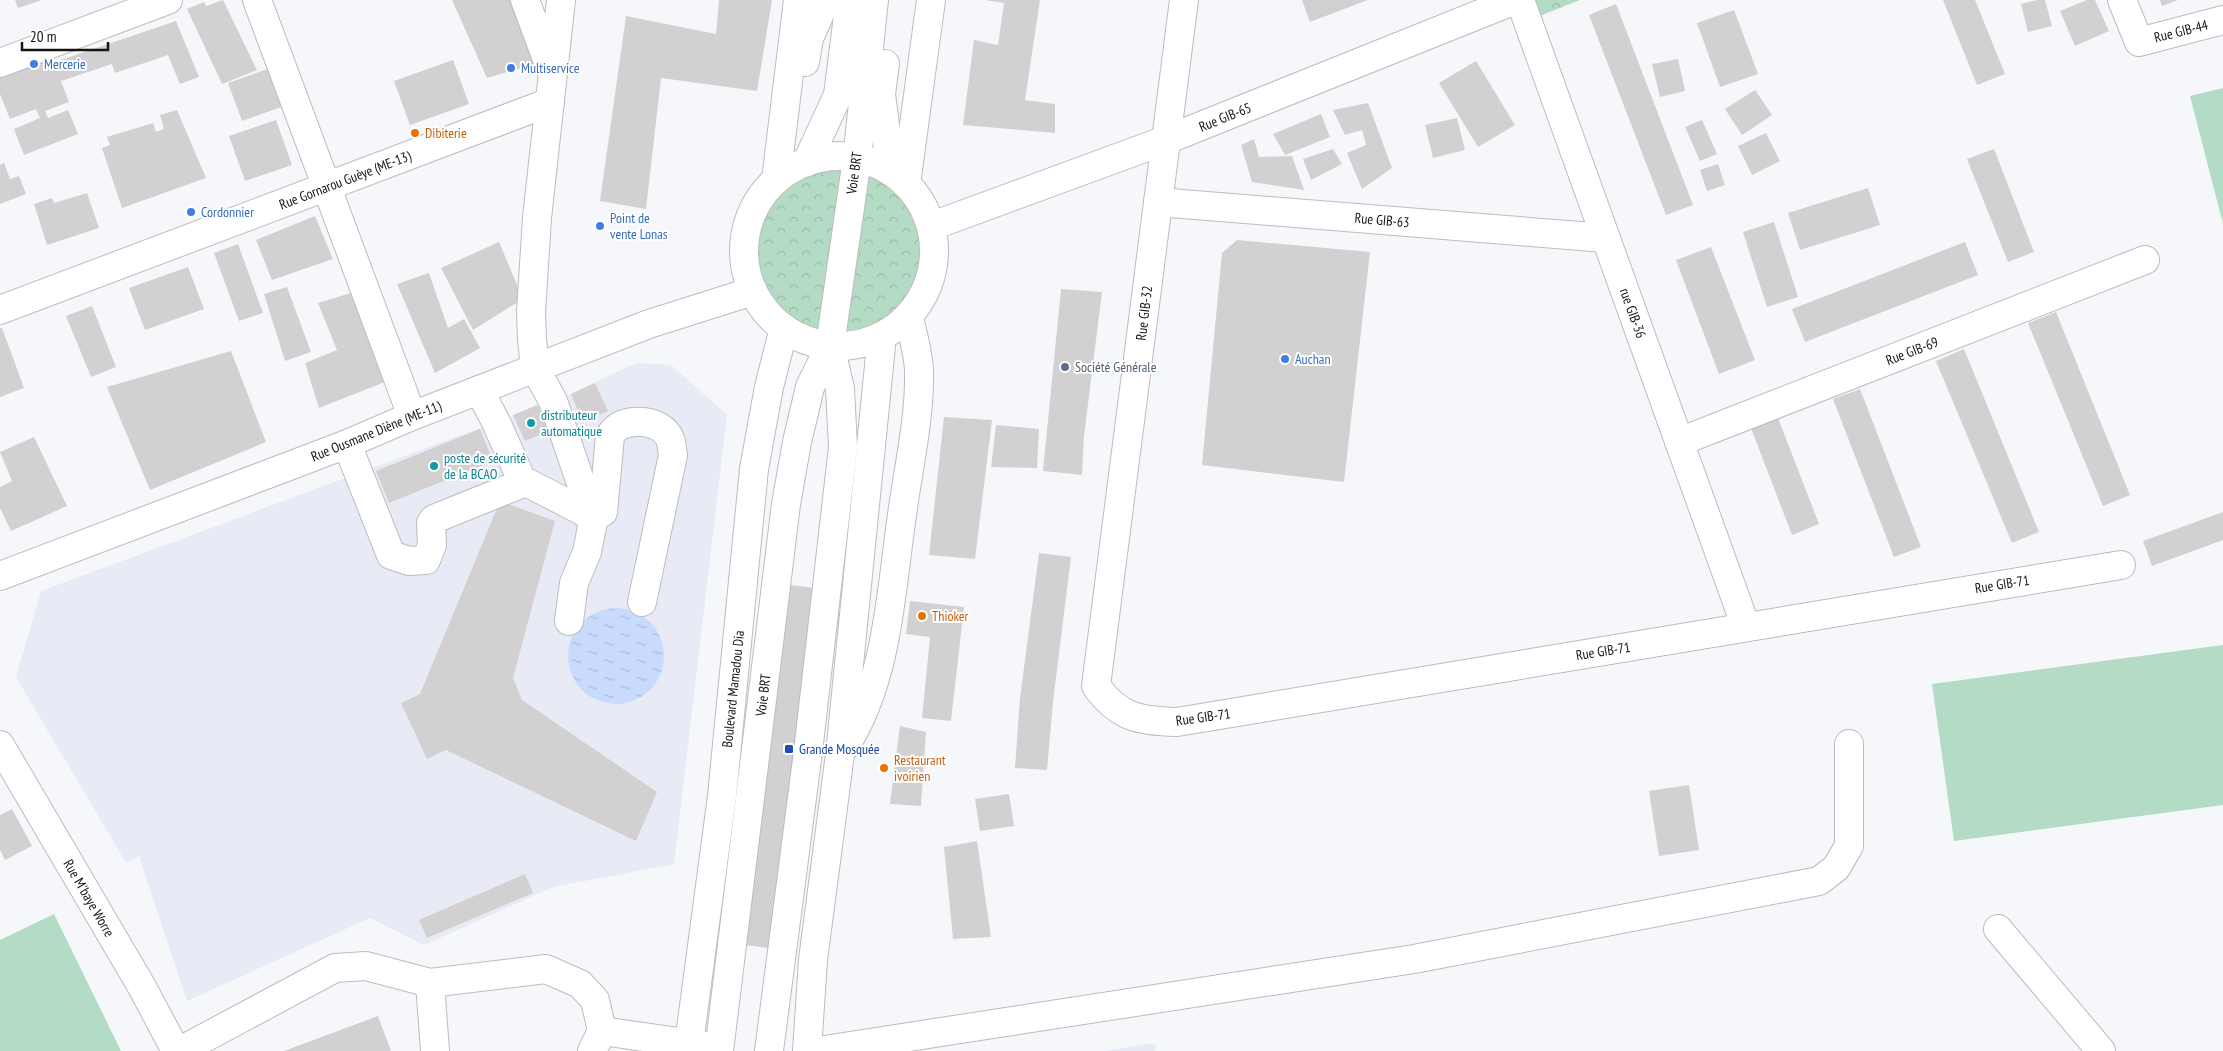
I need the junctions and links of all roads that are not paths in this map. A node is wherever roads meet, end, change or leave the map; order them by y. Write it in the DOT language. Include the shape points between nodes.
graph roads {
  1 [pos="168,0"];
  2 [pos="257,0"];
  3 [pos="525,0"];
  4 [pos="561,0"];
  5 [pos="798,0"];
  6 [pos="826,0"];
  7 [pos="850,0"];
  8 [pos="874,0"];
  9 [pos="892,0"];
  10 [pos="913,0"];
  11 [pos="931,0"];
  12 [pos="1184,0"];
  13 [pos="1515,0"];
  14 [pos="1520,0"];
  15 [pos="2122,0"];
  16 [pos="2223,20"];
  17 [pos="925,44"];
  18 [pos="0,63"];
  19 [pos="553,74"];
  20 [pos="550,102"];
  21 [pos="1166,140"];
  22 [pos="780,153"];
  23 [pos="857,159"];
  24 [pos="813,160"];
  25 [pos="899,178"];
  26 [pos="776,180"];
  27 [pos="327,186"];
  28 [pos="1158,202"];
  29 [pos="932,226"];
  30 [pos="1605,238"];
  31 [pos="2145,260"];
  32 [pos="753,292"];
  33 [pos="0,310"];
  34 [pos="909,316"];
  35 [pos="784,328"];
  36 [pos="882,336"];
  37 [pos="830,346"];
  38 [pos="535,368"];
  39 [pos="479,390"];
  40 [pos="412,416"];
  41 [pos="1679,442"];
  42 [pos="348,444"];
  43 [pos="522,479"];
  44 [pos="592,511"];
  45 [pos="2121,565"];
  46 [pos="0,576"];
  47 [pos="642,602"];
  48 [pos="590,603"];
  49 [pos="569,621"];
  50 [pos="1746,627"];
  51 [pos="1096,686"];
  52 [pos="1849,744"];
  53 [pos="0,746"];
  54 [pos="840,754"];
  55 [pos="1998,929"];
  56 [pos="430,983"];
  57 [pos="597,1041"];
  58 [pos="688,1047"];
  59 [pos="719,1049"];
  60 [pos="176,1051"];
  61 [pos="180,1051"];
  62 [pos="435,1051"];
  63 [pos="769,1051"];
  64 [pos="807,1051"];
  65 [pos="818,1051"];
  66 [pos="2101,1051"];
  1 -- 18 [label="street"];
  2 -- 27 [label="street"];
  3 -- 19 [label="street"];
  4 -- 19 [label="street"];
  5 -- 22 [label="street"];
  6 -- 22 [label="street" via="809,38 797,118"];
  7 -- 24 [label="street" via="838,95"];
  8 -- 23 [label="street, Voie BRT"];
  9 -- 25 [label="street" via="881,94"];
  10 -- 17 [label="street"];
  11 -- 17 [label="street"];
  12 -- 21 [label="street, Rue GIB-32"];
  13 -- 21 [label="street, Rue GIB-65"];
  14 -- 30 [label="street, rue GIB-36"];
  15 -- 16 [label="street, Rue GIB-44" via="2139,42"];
  17 -- 25 [label="street"];
  19 -- 20 [label="street"];
  20 -- 27 [label="street, Rue Gornarou Guèye (ME-13)"];
  20 -- 38 [label="street" via="531,312"];
  21 -- 28 [label="street, Rue GIB-32"];
  21 -- 29 [label="street, Rue GIB-65"];
  22 -- 26 [label="street"];
  23 -- 24 [label="street" via="842,156"];
  23 -- 25 [label="street"];
  23 -- 37 [label="street, Voie BRT"];
  24 -- 26 [label="street"];
  25 -- 29 [label="street" via="917,196"];
  26 -- 32 [label="street" via="752,212 746,232 746,272"];
  27 -- 33 [label="street, Rue Gornarou Guèye (ME-13)"];
  27 -- 40 [label="street"];
  28 -- 30 [label="street, Rue GIB-63"];
  28 -- 51 [label="street, Rue GIB-32"];
  29 -- 34 [label="street" via="935,250 932,274 923,296"];
  30 -- 41 [label="street, rue GIB-36"];
  31 -- 41 [label="street, Rue GIB-69"];
  32 -- 35 [label="street" via="766,312"];
  32 -- 38 [label="street, Rue Ousmane Diène (ME-11)" via="649,324"];
  34 -- 36 [label="street"];
  34 -- 54 [label="street" via="919,372 881,658 859,724"];
  35 -- 37 [label="street" via="805,339"];
  35 -- 58 [label="street, Boulevard Mamadou Dia" via="754,469 722,796"];
  36 -- 37 [label="street" via="857,344"];
  36 -- 54 [label="street"];
  37 -- 59 [label="street, Voie BRT" via="810,387 796,442 786,504"];
  37 -- 63 [label="street, Voie BRT" via="840,389 843,446"];
  38 -- 39 [label="street, Rue Ousmane Diène (ME-11)"];
  38 -- 44 [label="street" via="553,402"];
  39 -- 40 [label="street, Rue Ousmane Diène (ME-11)"];
  39 -- 43 [label="street"];
  40 -- 42 [label="street, Rue Ousmane Diène (ME-11)"];
  41 -- 50 [label="street, rue GIB-36"];
  42 -- 43 [label="street" via="382,530 396,548 410,553 420,552 424,543 422,521 428,511"];
  42 -- 46 [label="street, Rue Ousmane Diène (ME-11)"];
  43 -- 44 [label="street" via="529,474"];
  44 -- 47 [label="street" via="613,430 625,423 641,421 660,429 670,438 672,455"];
  44 -- 48 [label="street" via="596,554 582,585"];
  44 -- 49 [label="street" via="587,552 574,583"];
  45 -- 50 [label="street, Rue GIB-71"];
  50 -- 51 [label="street, Rue GIB-71" via="1177,722 1136,718 1119,711"];
  52 -- 65 [label="street" via="1849,846 1836,868 1819,881 1414,959"];
  53 -- 60 [label="street, Rue M'baye Worre" via="142,987"];
  54 -- 64 [label="street" via="813,960"];
  55 -- 66 [label="street"];
  56 -- 57 [label="street" via="546,969 580,984 595,1000"];
  56 -- 61 [label="street" via="366,966 335,968"];
  56 -- 62 [label="street"];
  57 -- 58 [label="street"];
  58 -- 59 [label="street"];
}
